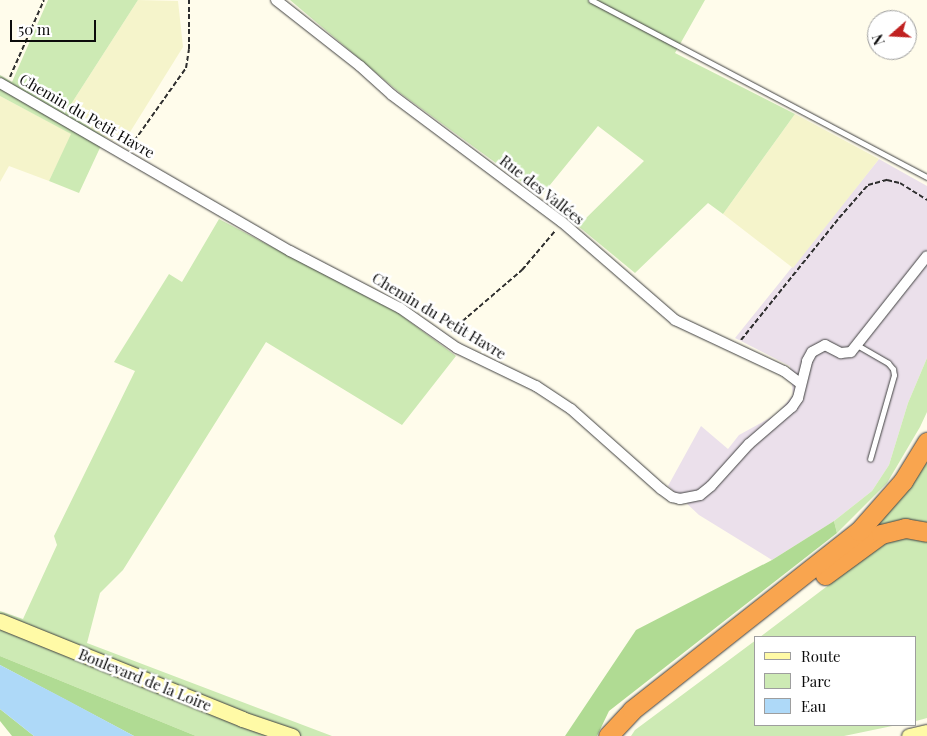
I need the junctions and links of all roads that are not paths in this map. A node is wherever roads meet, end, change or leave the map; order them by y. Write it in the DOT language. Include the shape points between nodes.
graph roads {
  1 [pos="276,0"];
  2 [pos="591,0"];
  3 [pos="3,85"];
  4 [pos="927,178"];
  5 [pos="927,256"];
  6 [pos="857,345"];
  7 [pos="801,384"];
  8 [pos="927,442"];
  9 [pos="870,459"];
  10 [pos="927,532"];
  11 [pos="0,621"];
  12 [pos="927,732"];
  13 [pos="292,736"];
  14 [pos="608,736"];
  15 [pos="623,736"];
  16 [pos="909,736"];
  1 -- 7 [label="street, Rue des Vallées" via="399,101 562,222 675,320 784,371"];
  2 -- 4 [label="lane"];
  3 -- 7 [label="street, Chemin du Petit Havre" via="290,251 400,308 458,348 536,386 570,409 672,497 680,499 700,495 712,486 749,444 792,407"];
  5 -- 6 [label="street"];
  6 -- 7 [label="street, Chemin du Petit Havre" via="852,352 846,353 825,345 818,347 807,361"];
  6 -- 9 [label="lane" via="888,363 894,374"];
  8 -- 14 [label="highway" via="903,481 859,531 632,710"];
  10 -- 15 [label="highway" via="905,528 881,534 870,541 658,705"];
  11 -- 13 [label="main road, Boulevard de la Loire"];
  12 -- 16 [label="main road"];
}
